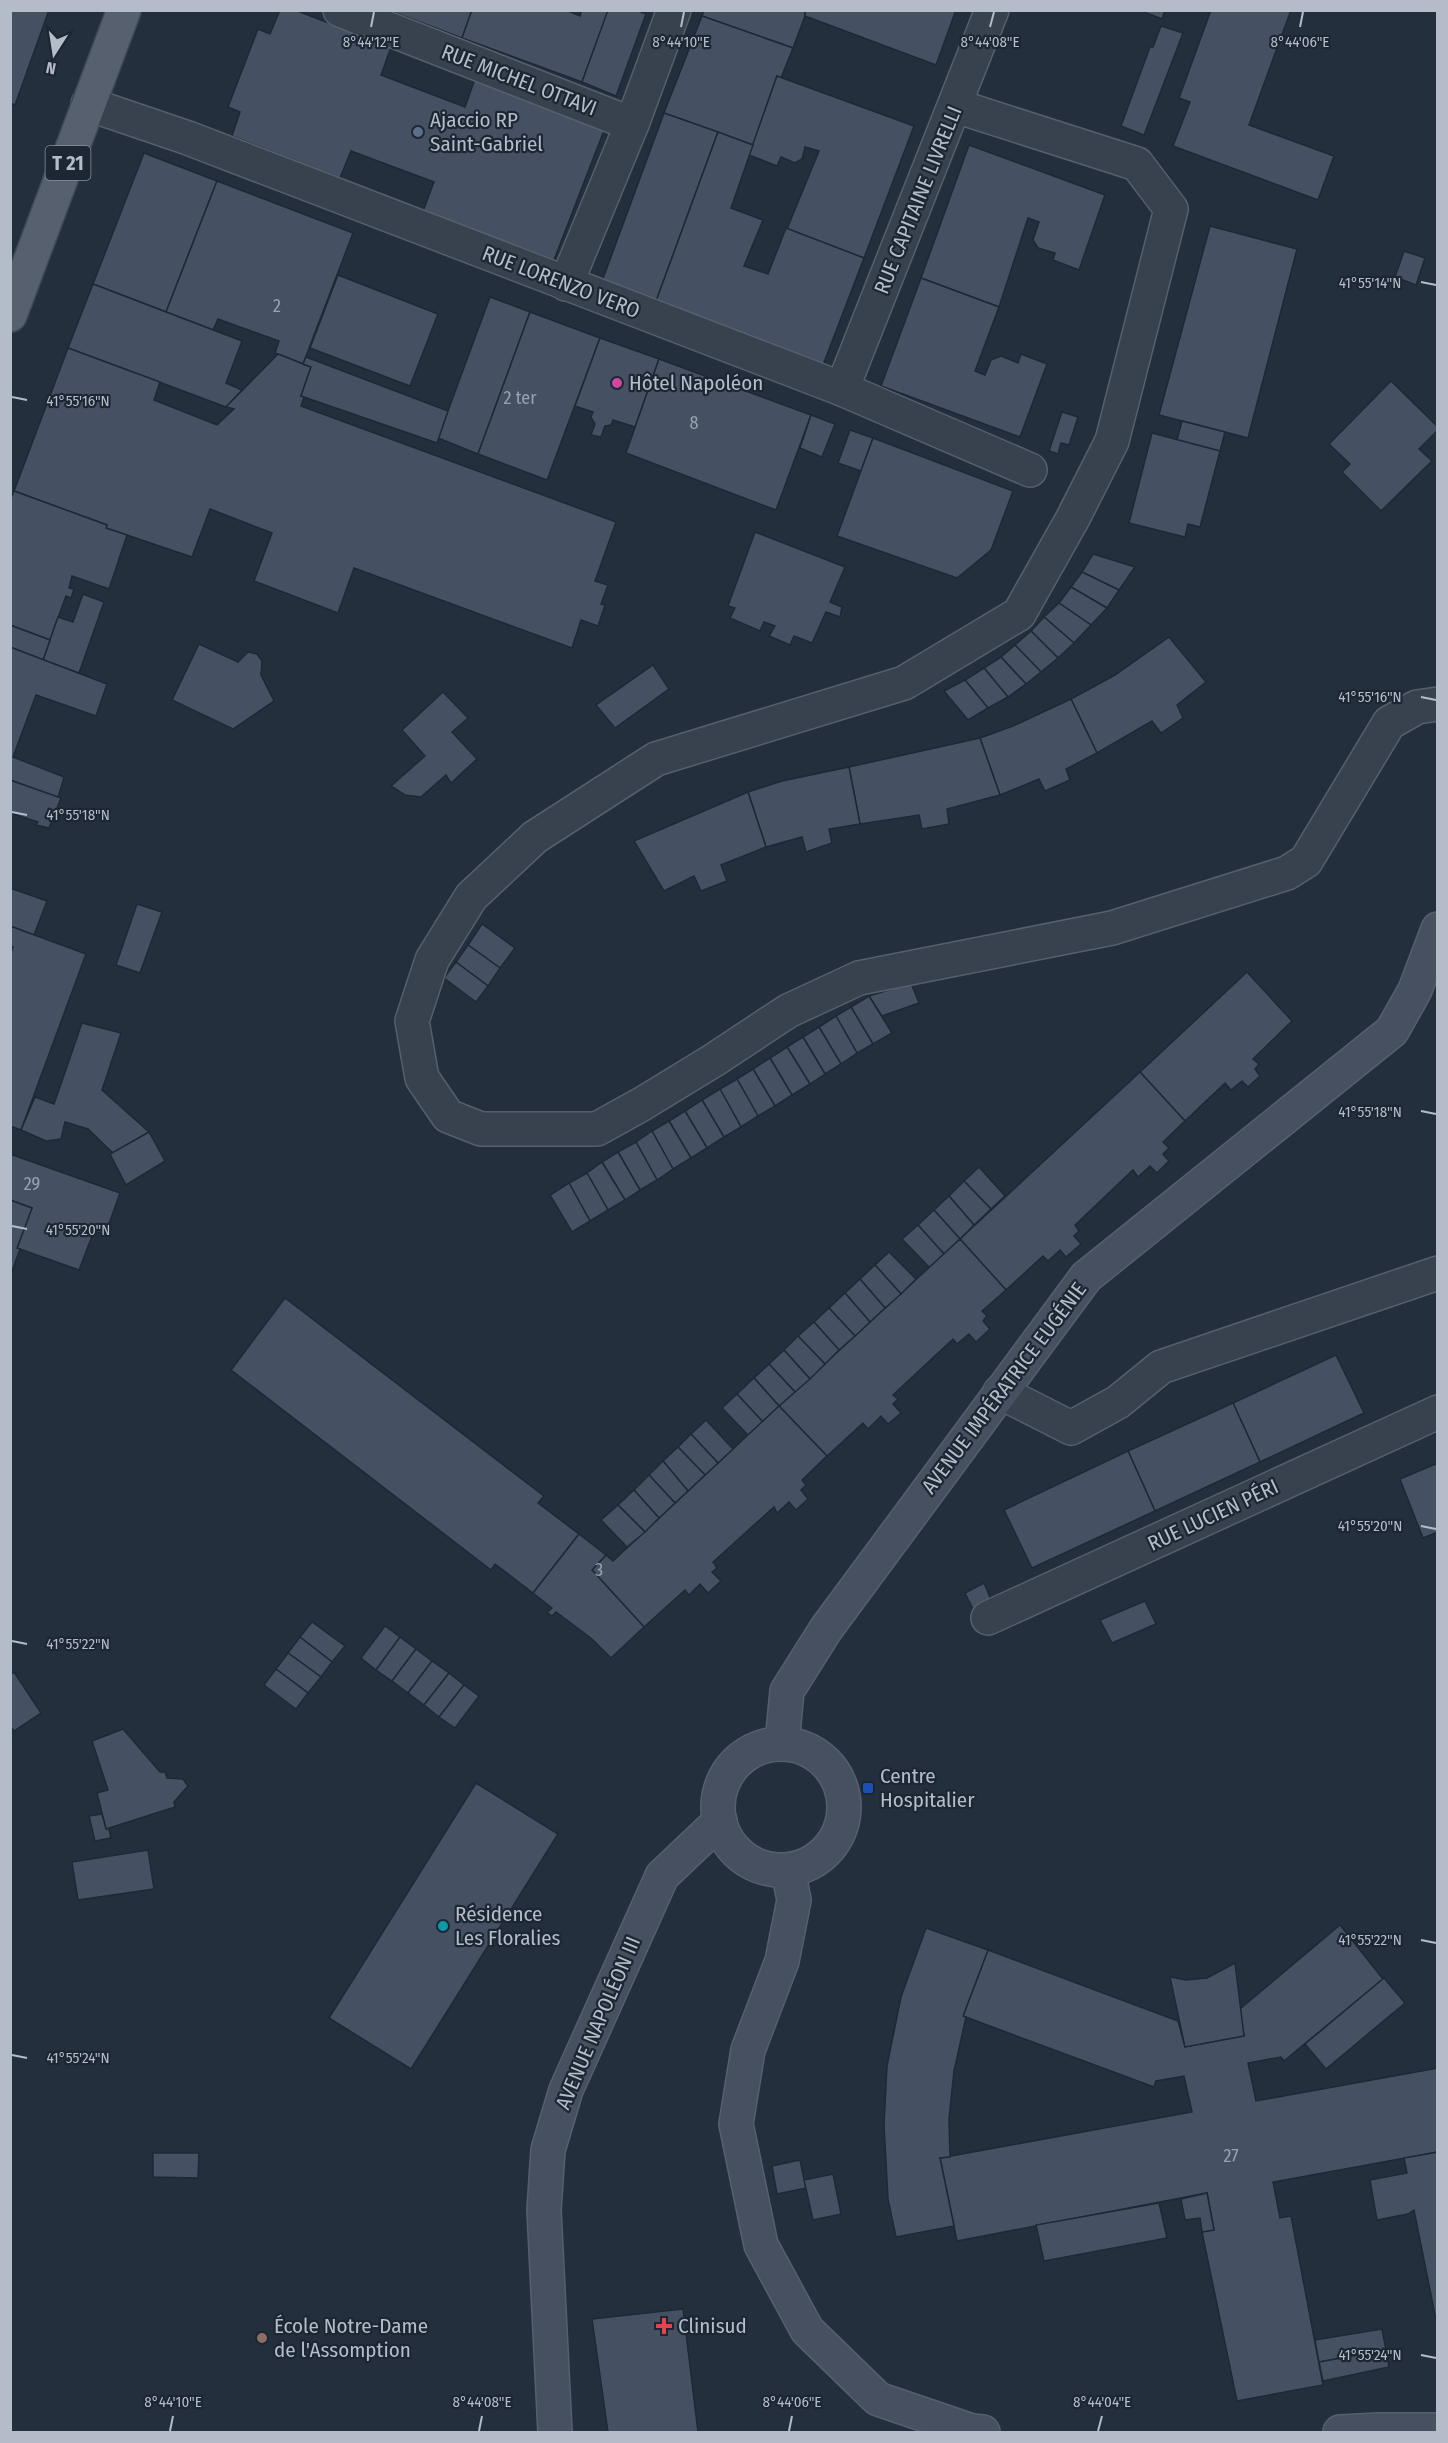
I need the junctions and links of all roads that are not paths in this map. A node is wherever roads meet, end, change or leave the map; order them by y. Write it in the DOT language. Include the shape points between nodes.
graph roads {
  1 [pos="123,10"];
  2 [pos="340,10"];
  3 [pos="674,10"];
  4 [pos="993,10"];
  5 [pos="88,104"];
  6 [pos="956,106"];
  7 [pos="632,124"];
  8 [pos="566,284"];
  9 [pos="10,315"];
  10 [pos="842,389"];
  11 [pos="1030,470"];
  12 [pos="1437,704"];
  13 [pos="1437,929"];
  14 [pos="1437,1273"];
  15 [pos="1000,1392"];
  16 [pos="1437,1412"];
  17 [pos="988,1618"];
  18 [pos="782,1744"];
  19 [pos="720,1821"];
  20 [pos="788,1870"];
  21 [pos="1437,2430"];
  22 [pos="555,2433"];
  23 [pos="983,2433"];
  24 [pos="1340,2433"];
  1 -- 5 [label="main road, T 21"];
  2 -- 7 [label="street, RUE MICHEL OTTAVI"];
  3 -- 7 [label="street"];
  4 -- 6 [label="street, RUE CAPITAINE LIVRELLI"];
  5 -- 8 [label="street, RUE LORENZO VERO" via="188,138"];
  5 -- 9 [label="main road, T 21"];
  6 -- 10 [label="street, RUE CAPITAINE LIVRELLI"];
  6 -- 12 [label="street" via="1137,164 1171,209 1112,441 1019,614 904,683 656,759 535,837 471,897 432,960 412,1021 422,1078 448,1116 481,1129 597,1129 788,1011 859,978 1112,928 1287,873 1306,861 1389,723 1417,707"];
  7 -- 8 [label="street"];
  8 -- 10 [label="street, RUE LORENZO VERO"];
  10 -- 11 [label="street, RUE LORENZO VERO"];
  13 -- 15 [label="main road, AVENUE IMPÉRATRICE EUGÉNIE" via="1415,990 1392,1031 1086,1277"];
  14 -- 15 [label="street" via="1161,1367 1118,1402 1071,1428"];
  15 -- 18 [label="main road, AVENUE IMPÉRATRICE EUGÉNIE" via="826,1629 793,1682 788,1691"];
  16 -- 17 [label="street, RUE LUCIEN PÉRI"];
  18 -- 19 [label="main road" via="757,1749 731,1769 718,1800"];
  18 -- 20 [label="main road" via="801,1747 819,1756 833,1770 842,1790 845,1812 839,1833 827,1851 809,1864"];
  19 -- 20 [label="main road" via="737,1853 752,1864"];
  19 -- 22 [label="main road, AVENUE NAPOLÉON III" via="662,1876 566,2090 548,2150 544,2210"];
  20 -- 23 [label="main road" via="794,1900 782,1961 748,2050 736,2124 761,2245 807,2330 878,2399"];
  21 -- 24 [label="main road"];
}
